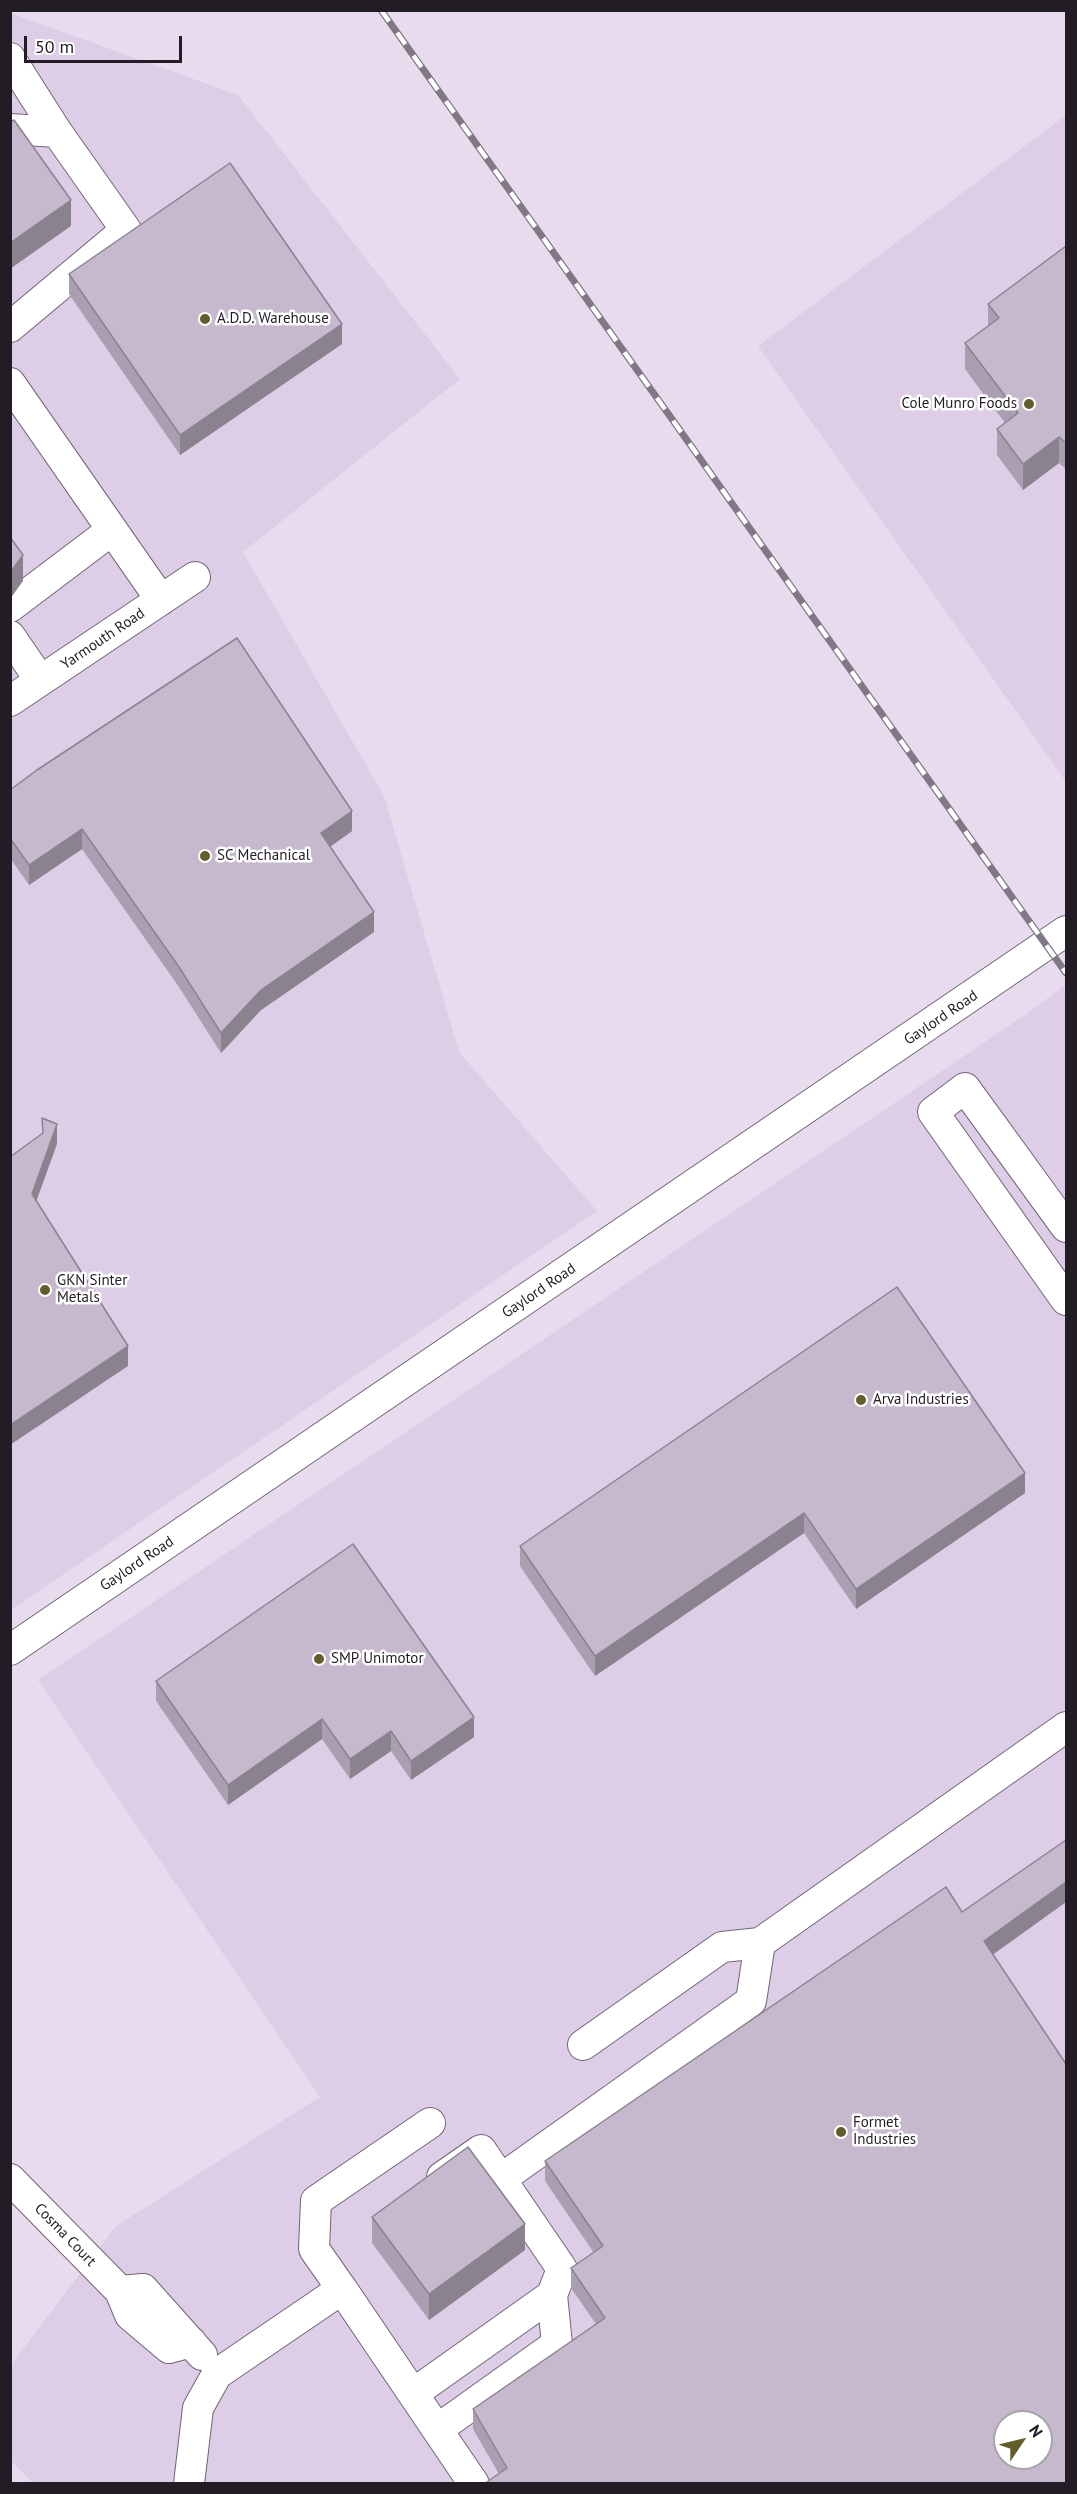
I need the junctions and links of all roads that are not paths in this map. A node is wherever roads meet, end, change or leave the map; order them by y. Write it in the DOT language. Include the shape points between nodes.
graph roads {
  1 [pos="10,58"];
  2 [pos="10,129"];
  3 [pos="57,132"];
  4 [pos="10,327"];
  5 [pos="10,383"];
  6 [pos="112,530"];
  7 [pos="195,577"];
  8 [pos="161,600"];
  9 [pos="10,607"];
  10 [pos="10,636"];
  11 [pos="40,680"];
  12 [pos="10,701"];
  13 [pos="1066,931"];
  14 [pos="1066,1227"];
  15 [pos="1066,1300"];
  16 [pos="10,1650"];
  17 [pos="1066,1727"];
  18 [pos="760,1943"];
  19 [pos="583,2045"];
  20 [pos="430,2123"];
  21 [pos="10,2179"];
  22 [pos="501,2179"];
  23 [pos="437,2181"];
  24 [pos="342,2289"];
  25 [pos="552,2295"];
  26 [pos="217,2374"];
  27 [pos="414,2393"];
  28 [pos="438,2429"];
  29 [pos="189,2484"];
  30 [pos="474,2484"];
  1 -- 3 [label="street"];
  2 -- 3 [label="street"];
  3 -- 4 [label="street" via="126,230"];
  5 -- 6 [label="street"];
  6 -- 8 [label="street"];
  6 -- 9 [label="street"];
  7 -- 8 [label="street, Yarmouth Road"];
  8 -- 11 [label="street, Yarmouth Road"];
  10 -- 11 [label="street"];
  11 -- 12 [label="street, Yarmouth Road"];
  13 -- 16 [label="street, Gaylord Road"];
  14 -- 15 [label="street" via="965,1088 933,1112"];
  17 -- 18 [label="street"];
  18 -- 19 [label="street" via="722,1947"];
  18 -- 22 [label="street" via="751,2001"];
  20 -- 24 [label="street" via="316,2201 314,2249"];
  21 -- 26 [label="street, Cosma Court" via="120,2291 143,2289"];
  22 -- 23 [label="street" via="481,2150"];
  22 -- 25 [label="street" via="562,2269"];
  24 -- 26 [label="street"];
  24 -- 27 [label="street"];
  25 -- 27 [label="street"];
  25 -- 28 [label="street" via="557,2344"];
  26 -- 29 [label="street" via="198,2408"];
  27 -- 28 [label="street"];
  28 -- 30 [label="street"];
}
